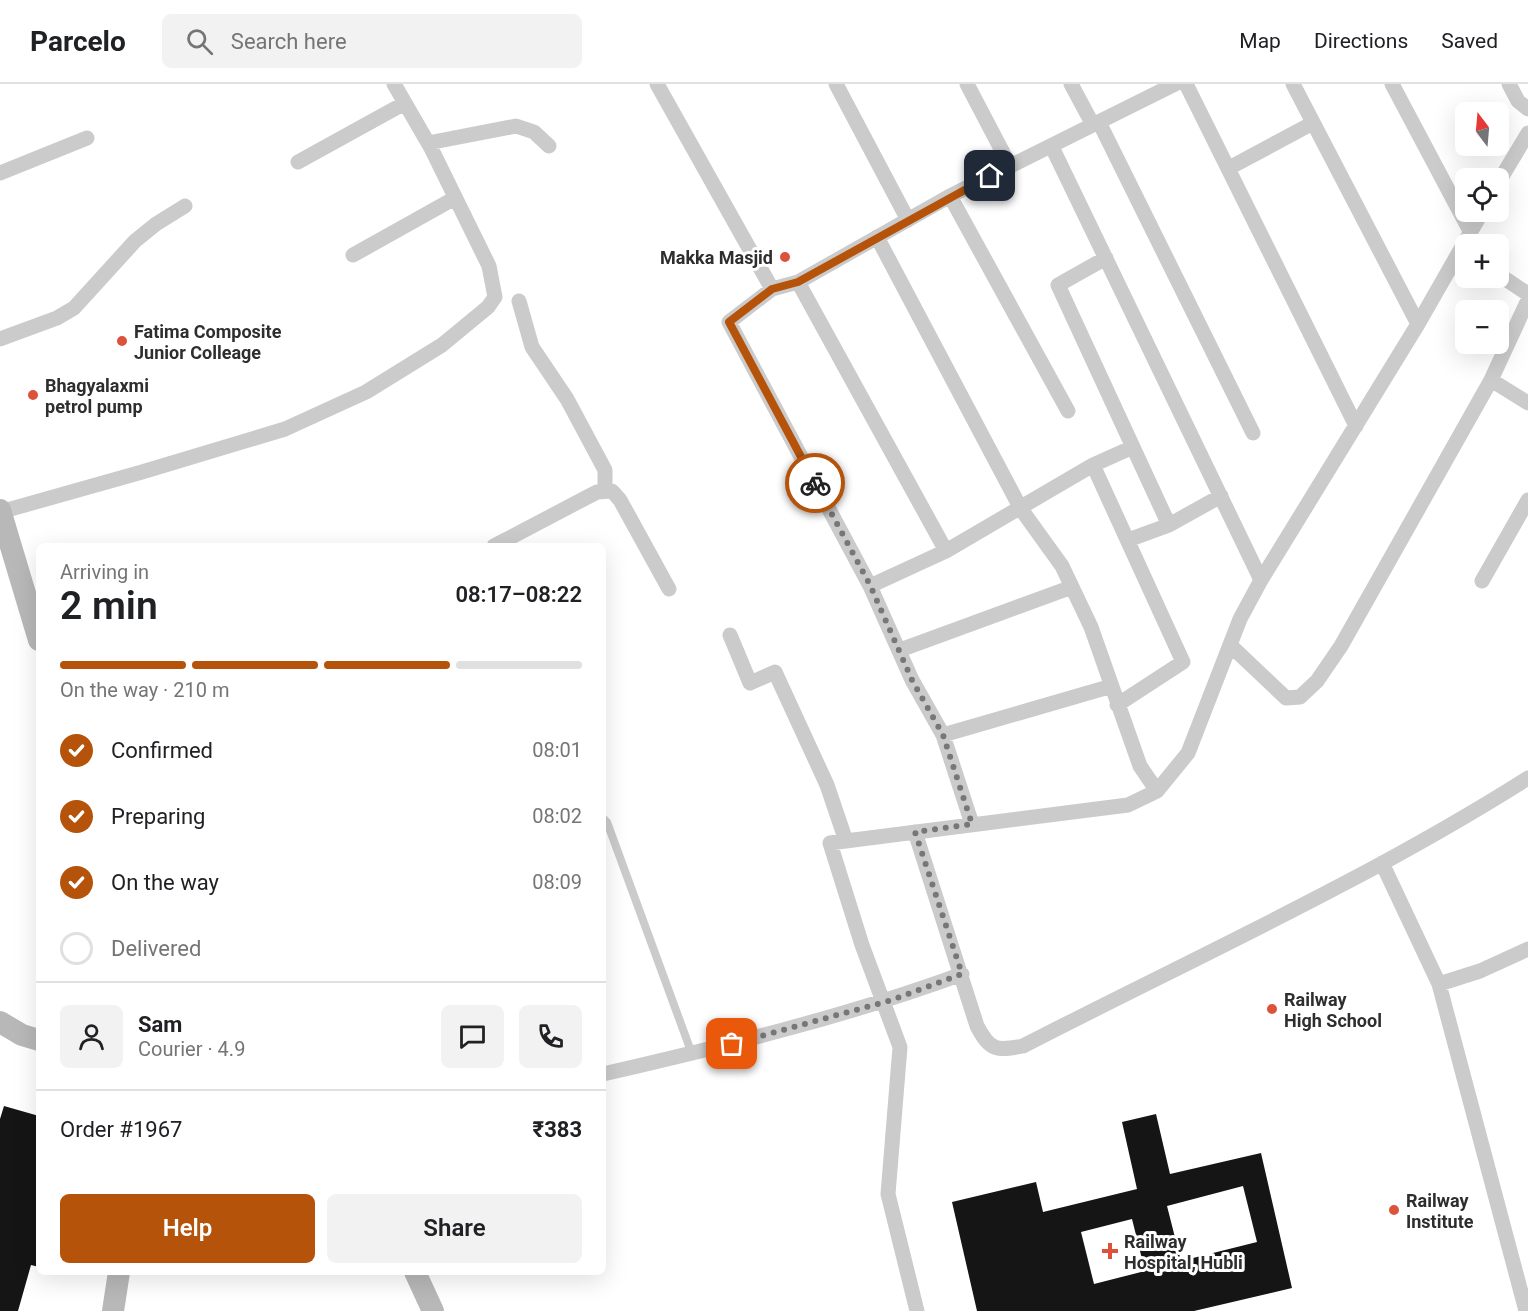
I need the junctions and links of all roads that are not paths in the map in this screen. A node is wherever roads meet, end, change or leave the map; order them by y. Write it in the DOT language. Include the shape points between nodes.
graph roads {
  1 [pos="394,84"];
  2 [pos="657,84"];
  3 [pos="837,84"];
  4 [pos="967,84"];
  5 [pos="1071,84"];
  6 [pos="1175,84"];
  7 [pos="1186,84"];
  8 [pos="1293,84"];
  9 [pos="1392,84"];
  10 [pos="1509,84"];
  11 [pos="405,102"];
  12 [pos="1528,109"];
  13 [pos="1096,123"];
  14 [pos="1313,123"];
  15 [pos="1528,133"];
  16 [pos="87,138"];
  17 [pos="428,143"];
  18 [pos="549,146"];
  19 [pos="1052,147"];
  20 [pos="298,162"];
  21 [pos="1010,166"];
  22 [pos="1229,168"];
  23 [pos="1507,168"];
  24 [pos="0,173"];
  25 [pos="950,196"];
  26 [pos="454,198"];
  27 [pos="185,206"];
  28 [pos="908,220"];
  29 [pos="1476,222"];
  30 [pos="1470,231"];
  31 [pos="1469,234"];
  32 [pos="878,237"];
  33 [pos="353,255"];
  34 [pos="1106,258"];
  35 [pos="1455,263"];
  36 [pos="1509,281"];
  37 [pos="798,282"];
  38 [pos="772,289"];
  39 [pos="1528,294"];
  40 [pos="1528,300"];
  41 [pos="519,301"];
  42 [pos="1418,324"];
  43 [pos="0,339"];
  44 [pos="1491,380"];
  45 [pos="1528,403"];
  46 [pos="1068,411"];
  47 [pos="1356,426"];
  48 [pos="1253,434"];
  49 [pos="1134,447"];
  50 [pos="1093,465"];
  51 [pos="605,491"];
  52 [pos="1221,496"];
  53 [pos="1528,500"];
  54 [pos="1021,509"];
  55 [pos="0,511"];
  56 [pos="1169,525"];
  57 [pos="1128,540"];
  58 [pos="500,543"];
  59 [pos="945,551"];
  60 [pos="1261,580"];
  61 [pos="1482,581"];
  62 [pos="870,585"];
  63 [pos="1072,587"];
  64 [pos="669,589"];
  65 [pos="36,630"];
  66 [pos="730,635"];
  67 [pos="1230,645"];
  68 [pos="900,650"];
  69 [pos="1112,686"];
  70 [pos="1117,705"];
  71 [pos="943,735"];
  72 [pos="1528,778"];
  73 [pos="1157,791"];
  74 [pos="606,820"];
  75 [pos="972,824"];
  76 [pos="915,832"];
  77 [pos="846,841"];
  78 [pos="1382,862"];
  79 [pos="1528,949"];
  80 [pos="962,974"];
  81 [pos="1439,984"];
  82 [pos="883,1001"];
  83 [pos="0,1022"];
  84 [pos="36,1039"];
  85 [pos="692,1054"];
  86 [pos="606,1073"];
  87 [pos="119,1275"];
  88 [pos="416,1275"];
  89 [pos="113,1311"];
  90 [pos="433,1311"];
  91 [pos="917,1311"];
  92 [pos="1526,1311"];
  1 -- 11 [label="street"];
  2 -- 38 [label="street"];
  3 -- 28 [label="street"];
  4 -- 21 [label="street"];
  5 -- 13 [label="street"];
  6 -- 13 [label="street"];
  7 -- 22 [label="street"];
  8 -- 14 [label="street"];
  9 -- 30 [label="street"];
  10 -- 12 [label="street" via="1518,101"];
  11 -- 17 [label="street"];
  11 -- 20 [label="street"];
  13 -- 19 [label="street"];
  13 -- 48 [label="street"];
  14 -- 22 [label="street"];
  14 -- 42 [label="street"];
  15 -- 23 [label="street"];
  16 -- 24 [label="street"];
  17 -- 18 [label="street" via="516,126 534,132"];
  17 -- 26 [label="street"];
  19 -- 21 [label="street"];
  19 -- 34 [label="street"];
  21 -- 25 [label="street"];
  22 -- 47 [label="street"];
  25 -- 28 [label="street"];
  25 -- 46 [label="street"];
  26 -- 33 [label="street"];
  26 -- 55 [label="street" via="489,267 495,297 442,345 366,392 285,429"];
  27 -- 43 [label="street" via="135,241 74,308"];
  28 -- 32 [label="street"];
  29 -- 30 [label="street"];
  30 -- 31 [label="street"];
  32 -- 37 [label="street"];
  32 -- 54 [label="street"];
  34 -- 49 [label="street" via="1058,285"];
  34 -- 52 [label="street"];
  35 -- 42 [label="street"];
  36 -- 39 [label="street"];
  37 -- 38 [label="street"];
  37 -- 59 [label="street"];
  38 -- 62 [label="street" via="729,322"];
  40 -- 44 [label="street"];
  41 -- 51 [label="street" via="532,347 567,399 605,470"];
  42 -- 47 [label="street"];
  44 -- 45 [label="street"];
  44 -- 67 [label="street" via="1341,646 1311,688 1300,697 1286,698"];
  47 -- 60 [label="street"];
  49 -- 50 [label="street"];
  49 -- 56 [label="street"];
  50 -- 54 [label="street"];
  50 -- 57 [label="street"];
  51 -- 58 [label="street"];
  51 -- 64 [label="street" via="612,491 620,500"];
  52 -- 56 [label="street"];
  52 -- 60 [label="street"];
  53 -- 61 [label="street"];
  54 -- 59 [label="street"];
  54 -- 63 [label="street" via="1062,566"];
  55 -- 65 [label="main road"];
  56 -- 57 [label="street"];
  57 -- 70 [label="street" via="1183,662"];
  59 -- 62 [label="street"];
  60 -- 67 [label="street"];
  62 -- 68 [label="street"];
  63 -- 68 [label="street"];
  63 -- 69 [label="street"];
  66 -- 77 [label="street" via="750,683 776,672 827,785"];
  67 -- 73 [label="street" via="1188,753"];
  68 -- 71 [label="street"];
  69 -- 70 [label="street"];
  69 -- 71 [label="street"];
  70 -- 73 [label="street" via="1140,766"];
  71 -- 75 [label="street"];
  72 -- 78 [label="street"];
  73 -- 75 [label="street" via="1128,805"];
  74 -- 85 [label="lane"];
  75 -- 76 [label="street"];
  76 -- 77 [label="street"];
  76 -- 80 [label="street"];
  77 -- 82 [label="street" via="830,843"];
  78 -- 80 [label="street" via="1023,1046 1004,1050 993,1048 984,1039"];
  78 -- 81 [label="street"];
  79 -- 81 [label="street"];
  80 -- 82 [label="street"];
  81 -- 92 [label="street"];
  82 -- 85 [label="street"];
  82 -- 91 [label="street" via="900,1047 888,1194"];
  83 -- 84 [label="main road"];
  85 -- 86 [label="street"];
  87 -- 89 [label="main road"];
  88 -- 90 [label="main road"];
}
